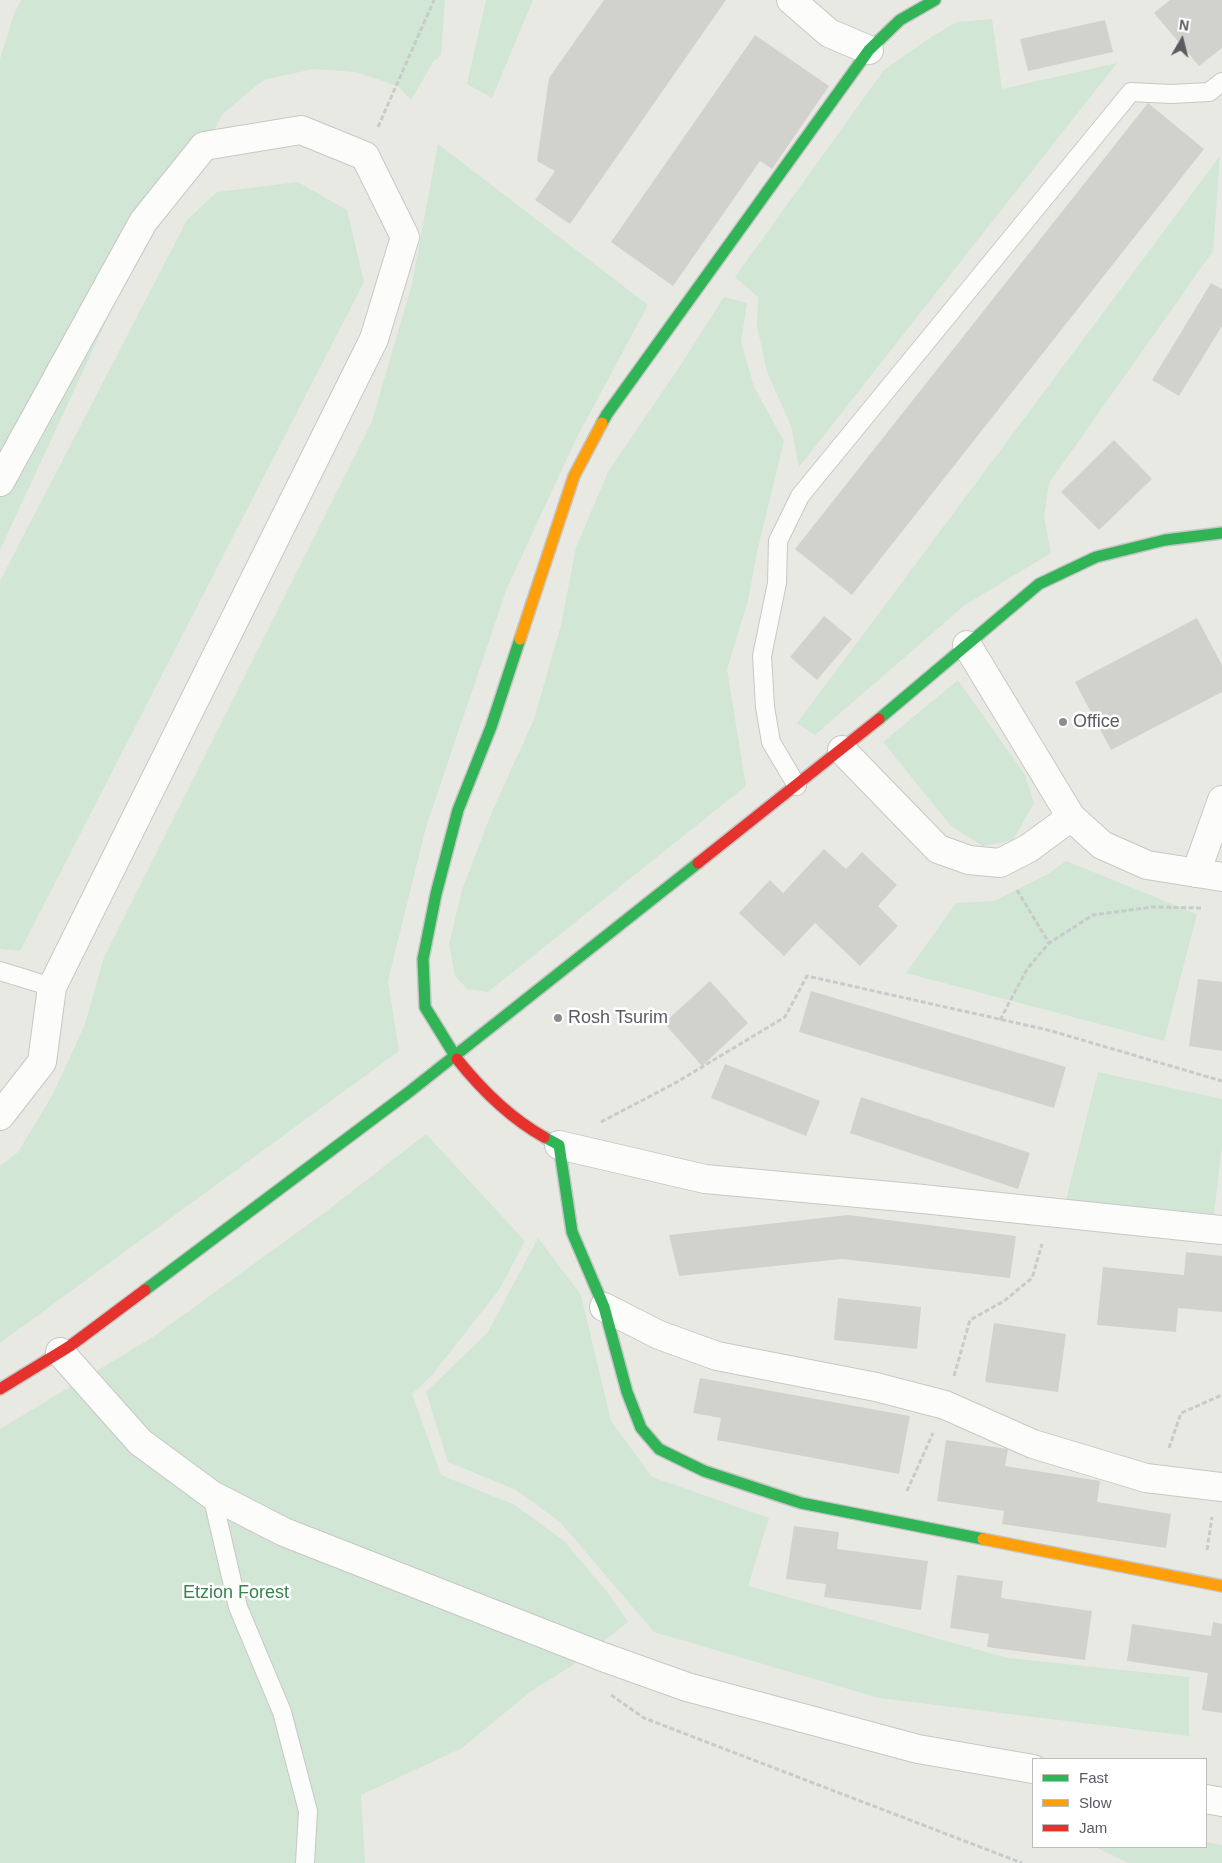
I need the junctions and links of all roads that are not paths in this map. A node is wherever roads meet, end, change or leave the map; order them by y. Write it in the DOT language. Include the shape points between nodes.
graph roads {
  1 [pos="791,0"];
  2 [pos="935,0"];
  3 [pos="869,50"];
  4 [pos="1222,82"];
  5 [pos="0,482"];
  6 [pos="1222,533"];
  7 [pos="967,645"];
  8 [pos="842,750"];
  9 [pos="796,786"];
  10 [pos="1222,800"];
  11 [pos="1071,817"];
  12 [pos="1209,875"];
  13 [pos="0,971"];
  14 [pos="52,987"];
  15 [pos="455,1056"];
  16 [pos="0,1116"];
  17 [pos="559,1145"];
  18 [pos="1222,1230"];
  19 [pos="604,1306"];
  20 [pos="60,1352"];
  21 [pos="0,1389"];
  22 [pos="1219,1487"];
  23 [pos="212,1495"];
  24 [pos="1222,1586"];
  25 [pos="1032,1769"];
  26 [pos="1207,1799"];
  27 [pos="1222,1802"];
  28 [pos="305,1863"];
  1 -- 3 [label="street" via="829,34"];
  2 -- 3 [label="street" via="900,20"];
  3 -- 15 [label="street" via="607,414 574,476 491,727 458,810 436,894 423,960 425,1007"];
  4 -- 9 [label="lane" via="1209,92 1131,92 800,496 778,541 777,583 762,656 771,742"];
  5 -- 14 [label="street" via="142,222 204,146 301,130 365,156 405,237 374,340"];
  6 -- 7 [label="street" via="1165,540 1096,557 1039,584"];
  7 -- 8 [label="street"];
  7 -- 11 [label="street"];
  8 -- 9 [label="street"];
  8 -- 11 [label="street" via="938,849 969,860 1000,862 1029,848"];
  9 -- 15 [label="street"];
  10 -- 12 [label="street"];
  11 -- 12 [label="street" via="1102,845 1147,864"];
  13 -- 14 [label="lane"];
  14 -- 16 [label="street" via="42,1062"];
  15 -- 17 [label="street" via="473,1079 522,1125"];
  15 -- 20 [label="street"];
  17 -- 18 [label="street" via="705,1179"];
  17 -- 19 [label="street" via="572,1232"];
  19 -- 22 [label="street" via="659,1335 717,1356 945,1404 1033,1444 1146,1478"];
  19 -- 24 [label="street" via="627,1392 641,1428 659,1449 704,1471 801,1503"];
  20 -- 21 [label="street"];
  20 -- 23 [label="street" via="140,1442"];
  23 -- 25 [label="street" via="284,1532 687,1687 918,1748"];
  23 -- 28 [label="lane" via="238,1607 282,1712 308,1811"];
  26 -- 27 [label="street"];
}
